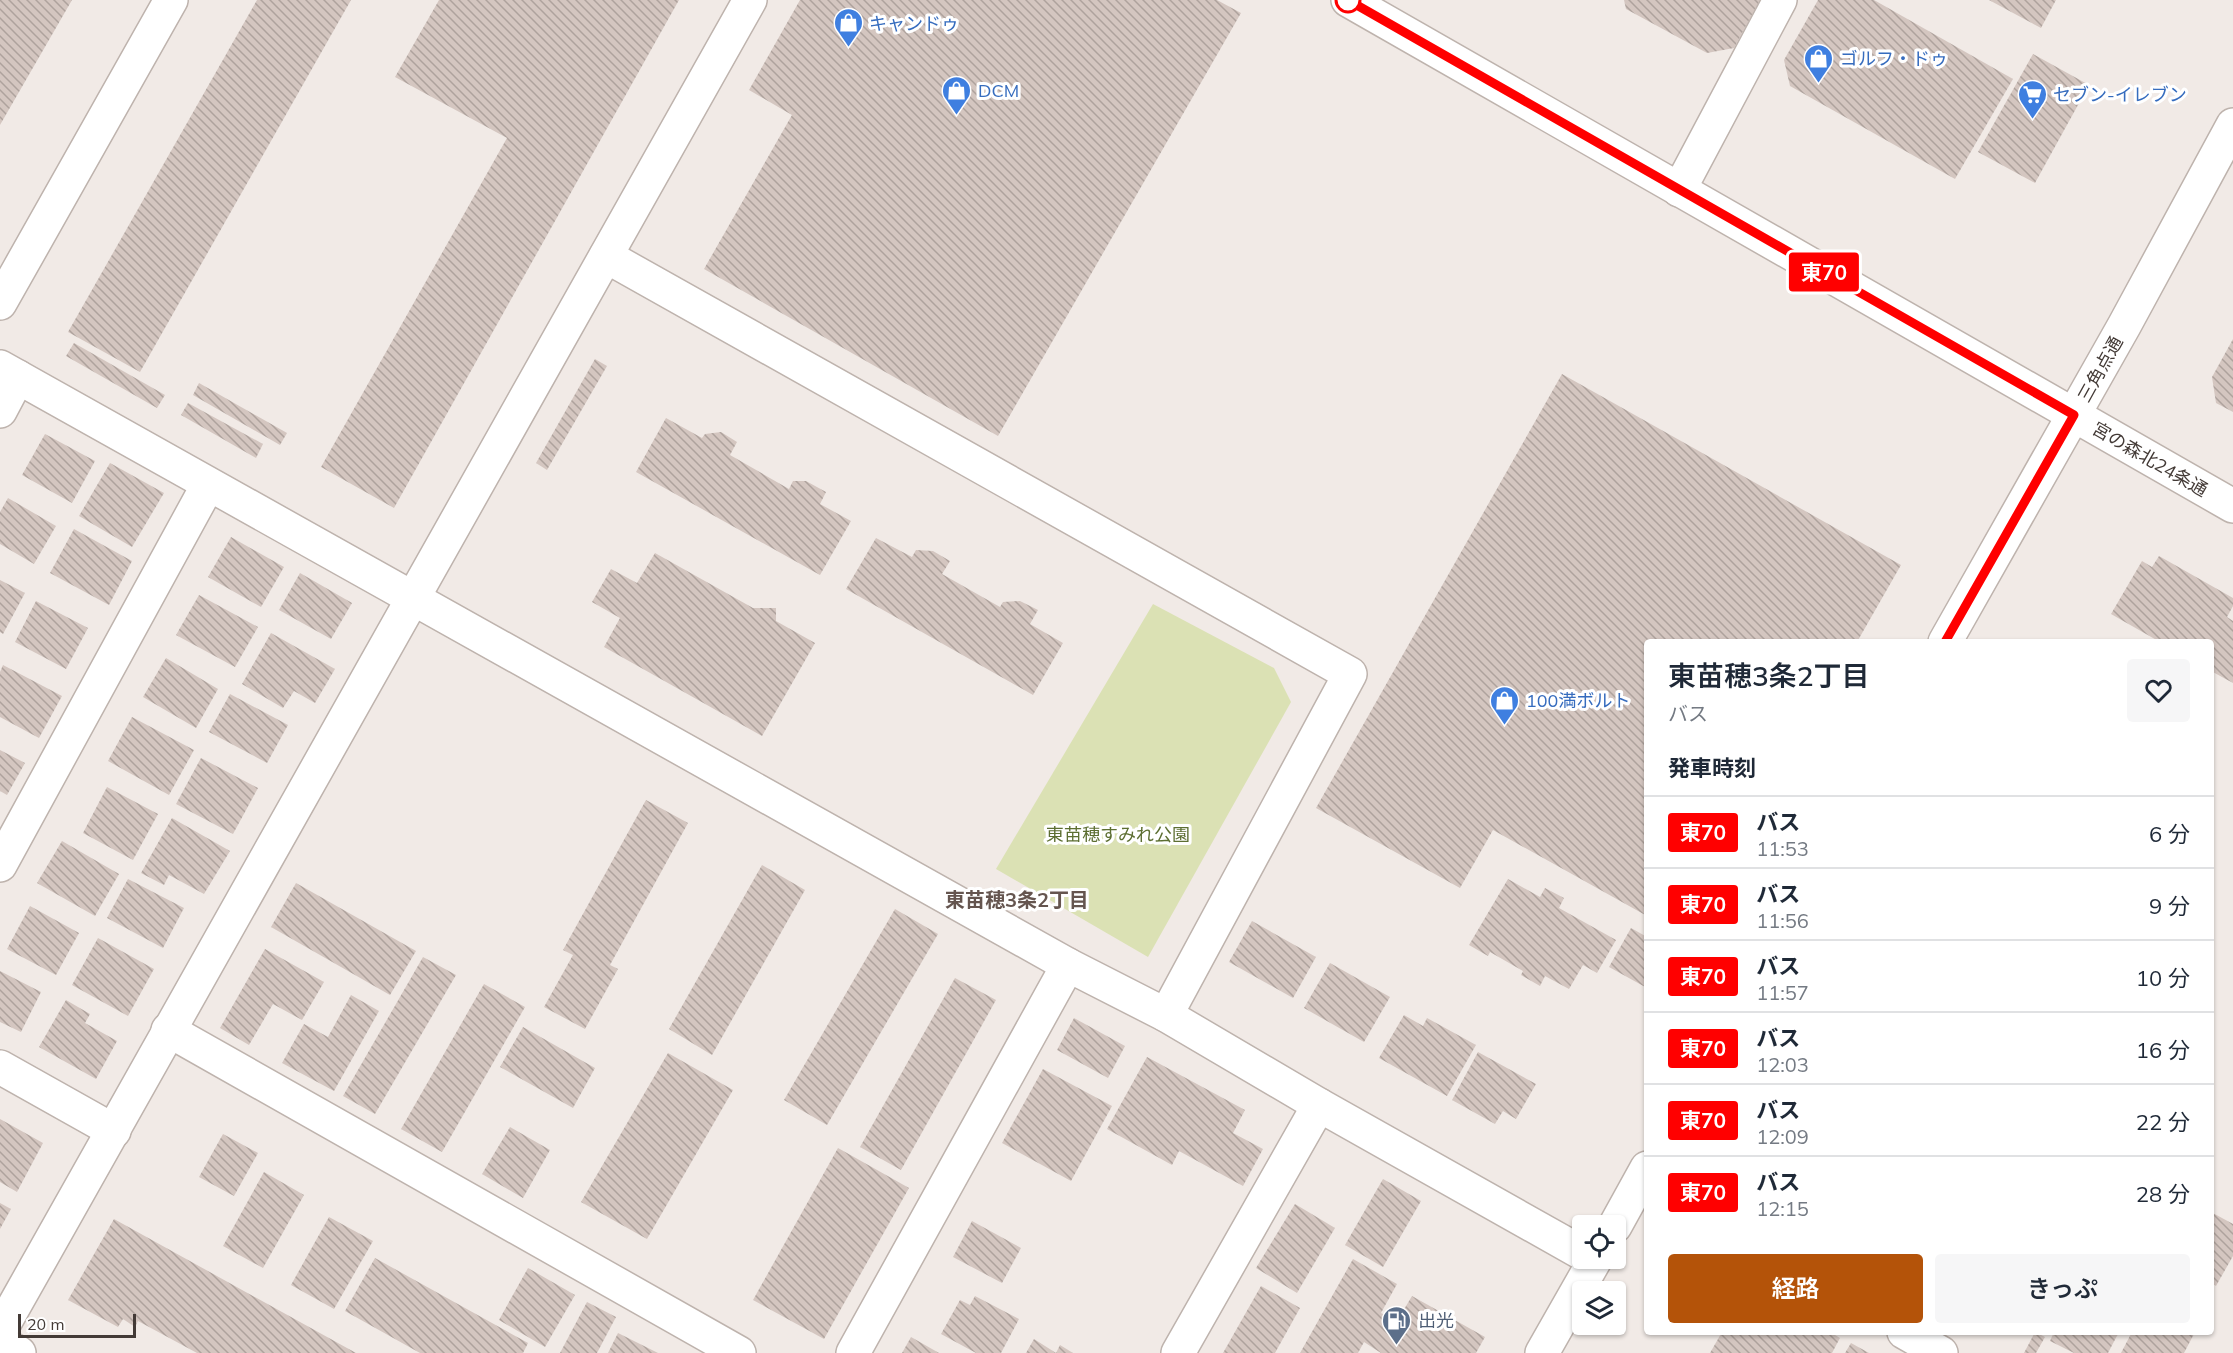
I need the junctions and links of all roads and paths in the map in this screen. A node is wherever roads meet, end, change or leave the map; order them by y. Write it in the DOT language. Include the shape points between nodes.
graph roads {
  1 [pos="171,0"];
  2 [pos="750,0"];
  3 [pos="1348,0"];
  4 [pos="1780,0"];
  5 [pos="2233,125"];
  6 [pos="1679,190"];
  7 [pos="606,256"];
  8 [pos="0,303"];
  9 [pos="9,372"];
  10 [pos="0,411"];
  11 [pos="2074,415"];
  12 [pos="208,485"];
  13 [pos="2233,506"];
  14 [pos="413,599"];
  15 [pos="1947,639"];
  16 [pos="0,865"];
  17 [pos="1068,965"];
  18 [pos="1166,1015"];
  19 [pos="168,1030"];
  20 [pos="0,1067"];
  21 [pos="1319,1105"];
  22 [pos="114,1131"];
  23 [pos="1644,1180"];
  24 [pos="1622,1215"];
  25 [pos="1572,1247"];
  26 [pos="1585,1269"];
  27 [pos="0,1331"];
  28 [pos="1909,1335"];
  29 [pos="0,1342"];
  30 [pos="19,1353"];
  31 [pos="739,1353"];
  32 [pos="853,1353"];
  33 [pos="1178,1353"];
  34 [pos="1542,1353"];
  35 [pos="1941,1353"];
  1 -- 8 [label="street"];
  2 -- 7 [label="street"];
  3 -- 6 [label="street, 宮の森北24条通"];
  4 -- 6 [label="street"];
  5 -- 11 [label="street, 三角点通"];
  6 -- 11 [label="street, 宮の森北24条通"];
  7 -- 14 [label="street"];
  7 -- 18 [label="street" via="1350,674"];
  9 -- 10 [label="street"];
  9 -- 12 [label="street"];
  11 -- 13 [label="street, 宮の森北24条通"];
  11 -- 15 [label="street, 三角点通"];
  12 -- 14 [label="street"];
  12 -- 16 [label="street"];
  14 -- 17 [label="street"];
  14 -- 19 [label="street"];
  17 -- 18 [label="street"];
  17 -- 32 [label="street"];
  18 -- 21 [label="street"];
  19 -- 22 [label="street"];
  19 -- 31 [label="street"];
  20 -- 22 [label="street"];
  21 -- 25 [label="street"];
  21 -- 33 [label="street"];
  22 -- 27 [label="street"];
  23 -- 24 [label="street"];
  26 -- 34 [label="street"];
  28 -- 35 [label="street"];
  29 -- 30 [label="street"];
}
